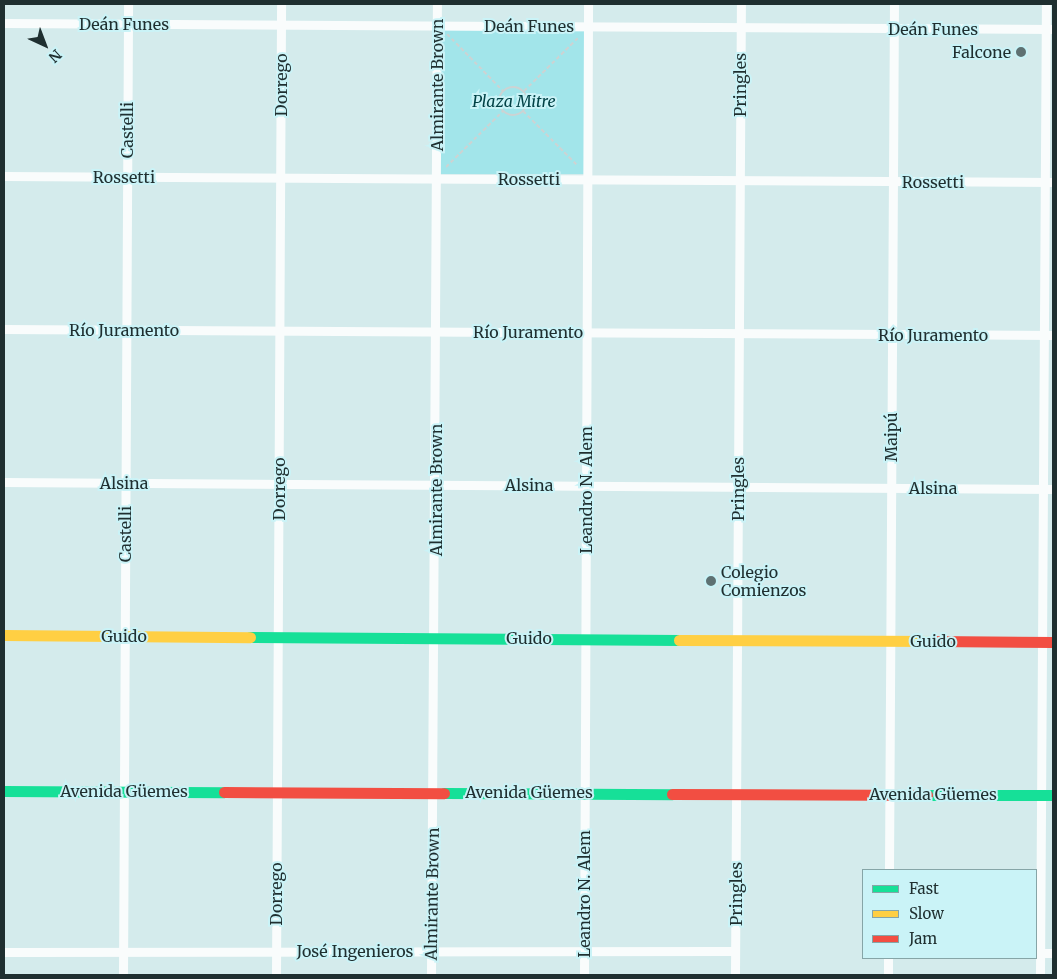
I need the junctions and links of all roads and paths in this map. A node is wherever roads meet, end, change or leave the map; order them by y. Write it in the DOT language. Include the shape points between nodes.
graph roads {
  1 [pos="128,4"];
  2 [pos="281,4"];
  3 [pos="437,4"];
  4 [pos="588,4"];
  5 [pos="741,4"];
  6 [pos="894,4"];
  7 [pos="1046,4"];
  8 [pos="4,23"];
  9 [pos="128,24"];
  10 [pos="281,25"];
  11 [pos="439,27"];
  12 [pos="587,28"];
  13 [pos="740,28"];
  14 [pos="894,28"];
  15 [pos="451,29"];
  16 [pos="1049,29"];
  17 [pos="442,38"];
  18 [pos="503,91"];
  19 [pos="524,91"];
  20 [pos="503,110"];
  21 [pos="523,111"];
  22 [pos="442,162"];
  23 [pos="451,172"];
  24 [pos="439,175"];
  25 [pos="4,176"];
  26 [pos="586,176"];
  27 [pos="127,177"];
  28 [pos="280,178"];
  29 [pos="740,181"];
  30 [pos="893,182"];
  31 [pos="1049,182"];
  32 [pos="4,329"];
  33 [pos="126,330"];
  34 [pos="280,331"];
  35 [pos="436,332"];
  36 [pos="587,333"];
  37 [pos="739,334"];
  38 [pos="892,334"];
  39 [pos="1049,335"];
  40 [pos="4,482"];
  41 [pos="126,483"];
  42 [pos="278,484"];
  43 [pos="436,485"];
  44 [pos="586,486"];
  45 [pos="738,487"];
  46 [pos="891,488"];
  47 [pos="1043,489"];
  48 [pos="1053,489"];
  49 [pos="4,635"];
  50 [pos="125,636"];
  51 [pos="278,637"];
  52 [pos="436,638"];
  53 [pos="585,639"];
  54 [pos="737,640"];
  55 [pos="890,641"];
  56 [pos="1048,642"];
  57 [pos="4,791"];
  58 [pos="124,791"];
  59 [pos="277,791"];
  60 [pos="434,792"];
  61 [pos="584,792"];
  62 [pos="736,793"];
  63 [pos="889,794"];
  64 [pos="1041,795"];
  65 [pos="1053,795"];
  66 [pos="889,869"];
  67 [pos="431,951"];
  68 [pos="583,951"];
  69 [pos="735,951"];
  70 [pos="4,952"];
  71 [pos="123,952"];
  72 [pos="276,952"];
  73 [pos="1038,953"];
  74 [pos="1053,953"];
  75 [pos="888,959"];
  76 [pos="123,975"];
  77 [pos="276,975"];
  78 [pos="431,975"];
  79 [pos="584,975"];
  80 [pos="735,975"];
  81 [pos="888,975"];
  82 [pos="1040,975"];
  1 -- 9 [label="street, Castelli"];
  2 -- 10 [label="street, Dorrego"];
  3 -- 11 [label="street, Almirante Brown"];
  4 -- 12 [label="street, Leandro N. Alem"];
  5 -- 13 [label="street, Pringles"];
  6 -- 14 [label="street, Maipú"];
  7 -- 16 [label="street"];
  8 -- 9 [label="street, Deán Funes"];
  9 -- 10 [label="street, Deán Funes"];
  9 -- 27 [label="street, Castelli"];
  10 -- 11 [label="street, Deán Funes"];
  10 -- 28 [label="street, Dorrego"];
  11 -- 12 [label="street, Deán Funes"];
  11 -- 15 [label="path"];
  11 -- 17 [label="path"];
  11 -- 18 [label="path"];
  11 -- 24 [label="street, Almirante Brown"];
  12 -- 13 [label="street, Deán Funes"];
  12 -- 19 [label="path"];
  12 -- 26 [label="street, Leandro N. Alem"];
  13 -- 14 [label="street, Deán Funes"];
  13 -- 29 [label="street, Pringles"];
  14 -- 16 [label="street, Deán Funes"];
  14 -- 30 [label="street, Maipú"];
  16 -- 31 [label="street"];
  18 -- 19 [label="path" via="514,87"];
  18 -- 20 [label="path" via="499,98"];
  19 -- 21 [label="path" via="527,101"];
  20 -- 21 [label="path" via="513,115"];
  20 -- 24 [label="path"];
  21 -- 26 [label="path"];
  22 -- 24 [label="path"];
  23 -- 24 [label="path"];
  24 -- 26 [label="street, Rossetti"];
  24 -- 28 [label="street, Rossetti"];
  24 -- 35 [label="street, Almirante Brown"];
  25 -- 27 [label="street, Rossetti"];
  26 -- 29 [label="street, Rossetti"];
  26 -- 36 [label="street, Leandro N. Alem"];
  27 -- 28 [label="street, Rossetti"];
  27 -- 33 [label="street, Castelli"];
  28 -- 34 [label="street, Dorrego"];
  29 -- 30 [label="street, Rossetti"];
  29 -- 37 [label="street, Pringles"];
  30 -- 31 [label="street, Rossetti"];
  30 -- 38 [label="street, Maipú"];
  31 -- 39 [label="street"];
  32 -- 33 [label="street, Río Juramento"];
  33 -- 34 [label="street, Río Juramento"];
  33 -- 41 [label="street, Castelli"];
  34 -- 35 [label="street, Río Juramento"];
  34 -- 42 [label="street, Dorrego"];
  35 -- 36 [label="street, Río Juramento"];
  35 -- 43 [label="street, Almirante Brown"];
  36 -- 37 [label="street, Río Juramento"];
  36 -- 44 [label="street, Leandro N. Alem"];
  37 -- 38 [label="street, Río Juramento"];
  37 -- 45 [label="street, Pringles"];
  38 -- 39 [label="street, Río Juramento"];
  38 -- 46 [label="street, Maipú"];
  39 -- 47 [label="street"];
  40 -- 41 [label="street, Alsina"];
  41 -- 42 [label="street, Alsina"];
  41 -- 50 [label="street, Castelli"];
  42 -- 43 [label="street, Alsina"];
  42 -- 51 [label="street, Dorrego"];
  43 -- 44 [label="street, Alsina"];
  43 -- 52 [label="street, Almirante Brown"];
  44 -- 45 [label="street, Alsina"];
  44 -- 53 [label="street, Leandro N. Alem"];
  45 -- 46 [label="street, Alsina"];
  45 -- 54 [label="street, Pringles"];
  46 -- 47 [label="street, Alsina"];
  46 -- 55 [label="street, Maipú"];
  47 -- 48 [label="street, Alsina"];
  47 -- 56 [label="street"];
  49 -- 50 [label="main road, Guido"];
  50 -- 51 [label="main road, Guido"];
  50 -- 58 [label="street, Castelli"];
  51 -- 52 [label="main road, Guido"];
  51 -- 59 [label="street, Dorrego"];
  52 -- 53 [label="main road, Guido"];
  52 -- 60 [label="street, Almirante Brown"];
  53 -- 54 [label="main road, Guido"];
  53 -- 61 [label="street, Leandro N. Alem"];
  54 -- 55 [label="main road, Guido"];
  54 -- 62 [label="street, Pringles"];
  55 -- 56 [label="main road, Guido"];
  55 -- 63 [label="street, Maipú"];
  56 -- 64 [label="street"];
  57 -- 58 [label="main road, Avenida Güemes"];
  58 -- 59 [label="main road, Avenida Güemes"];
  58 -- 71 [label="street, Castelli"];
  59 -- 60 [label="main road, Avenida Güemes"];
  59 -- 72 [label="street, Dorrego"];
  60 -- 61 [label="main road, Avenida Güemes"];
  60 -- 67 [label="street, Almirante Brown"];
  61 -- 62 [label="main road, Avenida Güemes"];
  61 -- 68 [label="street, Leandro N. Alem"];
  62 -- 63 [label="main road, Avenida Güemes"];
  62 -- 69 [label="street, Pringles"];
  63 -- 64 [label="main road, Avenida Güemes"];
  63 -- 66 [label="street, Maipú"];
  64 -- 65 [label="main road, Avenida Güemes"];
  64 -- 73 [label="street"];
  67 -- 68 [label="street, José Ingenieros"];
  67 -- 72 [label="street, José Ingenieros"];
  67 -- 78 [label="street, Almirante Brown"];
  68 -- 69 [label="street, José Ingenieros"];
  68 -- 79 [label="street, Leandro N. Alem"];
  69 -- 80 [label="street, Pringles"];
  70 -- 71 [label="street, José Ingenieros"];
  71 -- 72 [label="street, José Ingenieros"];
  71 -- 76 [label="street, Castelli"];
  72 -- 77 [label="street, Dorrego"];
  73 -- 74 [label="street"];
  73 -- 82 [label="street"];
  75 -- 81 [label="street"];
}
